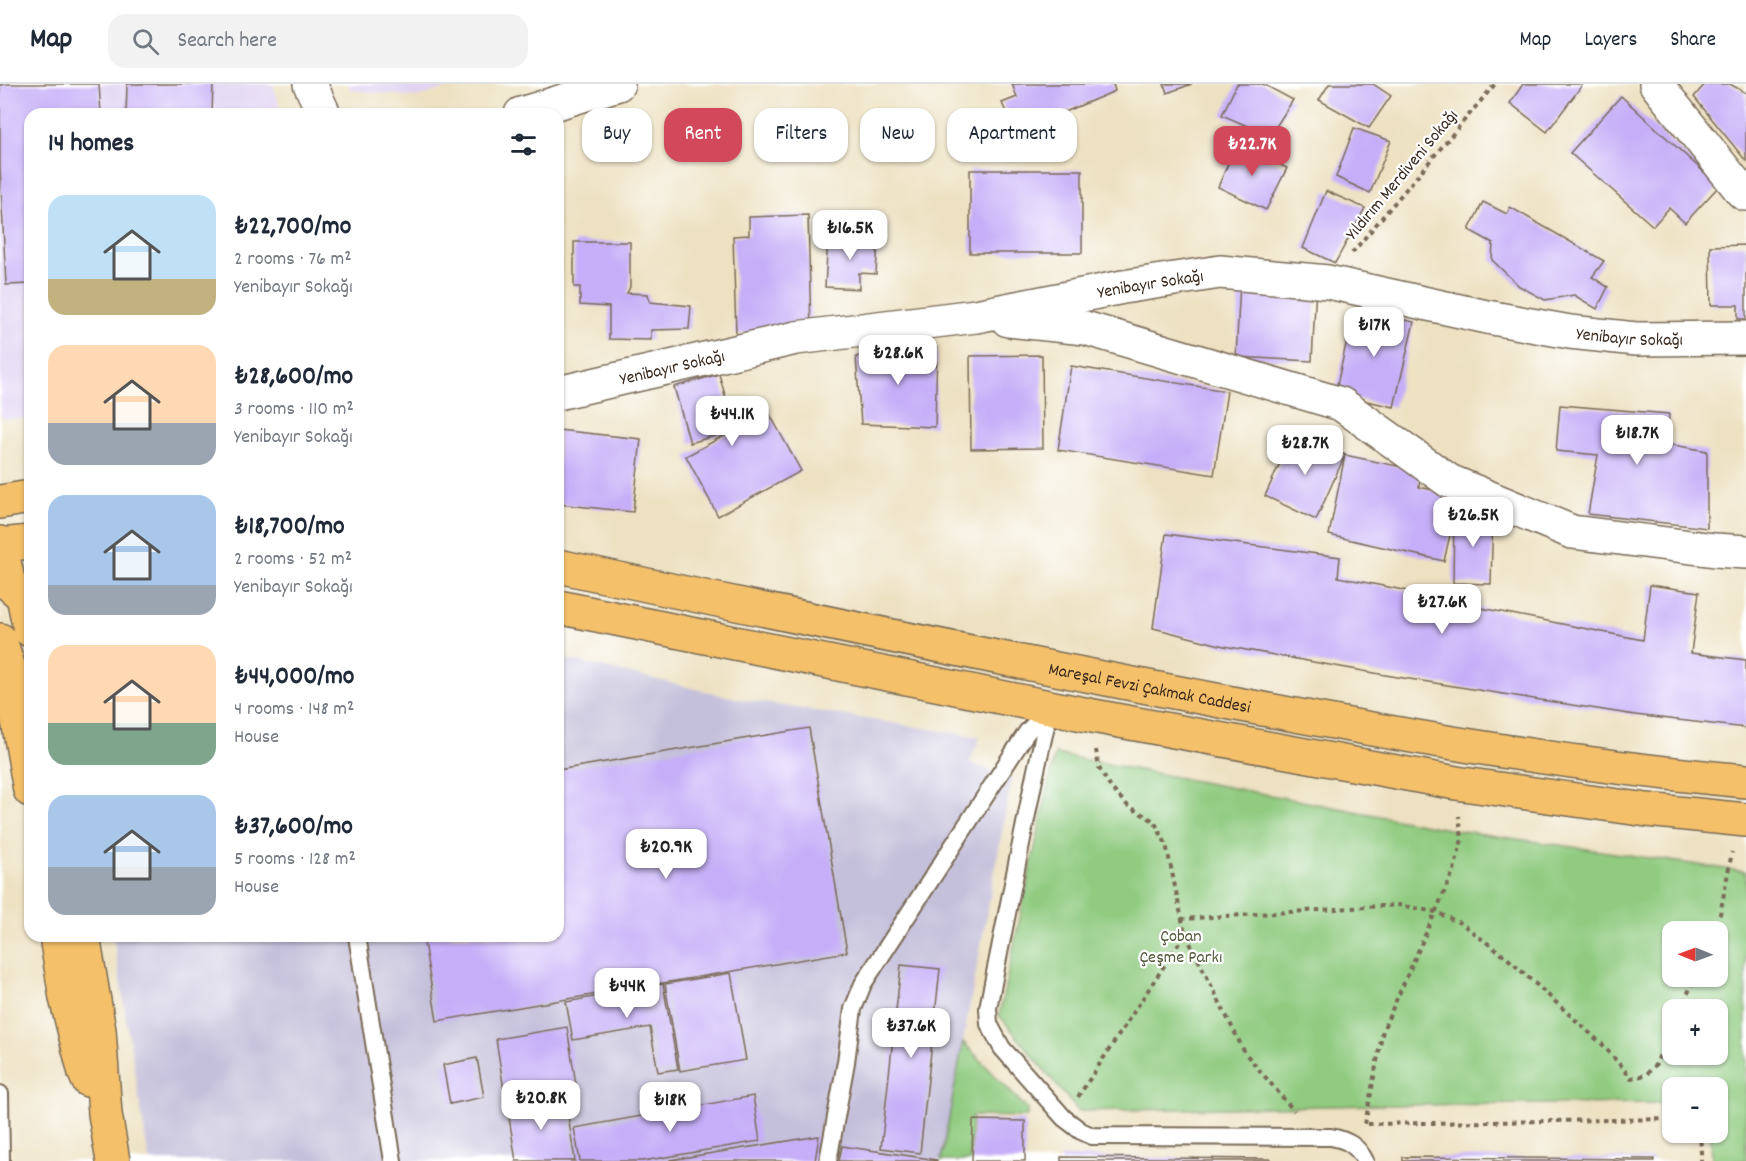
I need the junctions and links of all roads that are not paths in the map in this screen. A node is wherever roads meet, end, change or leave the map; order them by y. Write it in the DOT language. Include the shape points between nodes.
graph roads {
  1 [pos="310,84"];
  2 [pos="618,84"];
  3 [pos="1656,84"];
  4 [pos="321,108"];
  5 [pos="540,108"];
  6 [pos="1746,194"];
  7 [pos="976,316"];
  8 [pos="1746,338"];
  9 [pos="564,392"];
  10 [pos="24,498"];
  11 [pos="0,502"];
  12 [pos="24,542"];
  13 [pos="0,544"];
  14 [pos="1746,552"];
  15 [pos="564,567"];
  16 [pos="24,601"];
  17 [pos="564,608"];
  18 [pos="0,640"];
  19 [pos="1050,708"];
  20 [pos="24,755"];
  21 [pos="1746,781"];
  22 [pos="1743,819"];
  23 [pos="57,942"];
  24 [pos="84,942"];
  25 [pos="358,942"];
  26 [pos="0,1094"];
  27 [pos="105,1114"];
  28 [pos="1362,1157"];
  29 [pos="1,1161"];
  30 [pos="113,1161"];
  31 [pos="393,1161"];
  32 [pos="828,1161"];
  1 -- 4 [label="street"];
  2 -- 5 [label="street"];
  3 -- 6 [label="street"];
  7 -- 8 [label="street, Yenibayır Sokağı" via="1220,272 1328,282 1570,332 1636,339"];
  7 -- 9 [label="street, Yenibayır Sokağı" via="796,338"];
  7 -- 14 [label="street" via="1085,328 1341,404 1449,481 1572,532"];
  10 -- 11 [label="main road"];
  12 -- 13 [label="main road"];
  13 -- 16 [label="main road" via="9,584"];
  15 -- 21 [label="main road, Mareşal Fevzi Çakmak Caddesi" via="1356,727 1543,758"];
  17 -- 19 [label="main road"];
  18 -- 20 [label="main road" via="9,668"];
  19 -- 22 [label="main road" via="1456,783 1647,810"];
  19 -- 28 [label="lane" via="988,1008 989,1024 1002,1048 1064,1118 1092,1136 1315,1137 1345,1140"];
  19 -- 32 [label="lane" via="1027,732 863,984 853,1009"];
  23 -- 27 [label="main road" via="85,1073"];
  24 -- 27 [label="main road" via="99,1030"];
  25 -- 31 [label="lane"];
  26 -- 29 [label="lane"];
  27 -- 30 [label="main road"];
}
